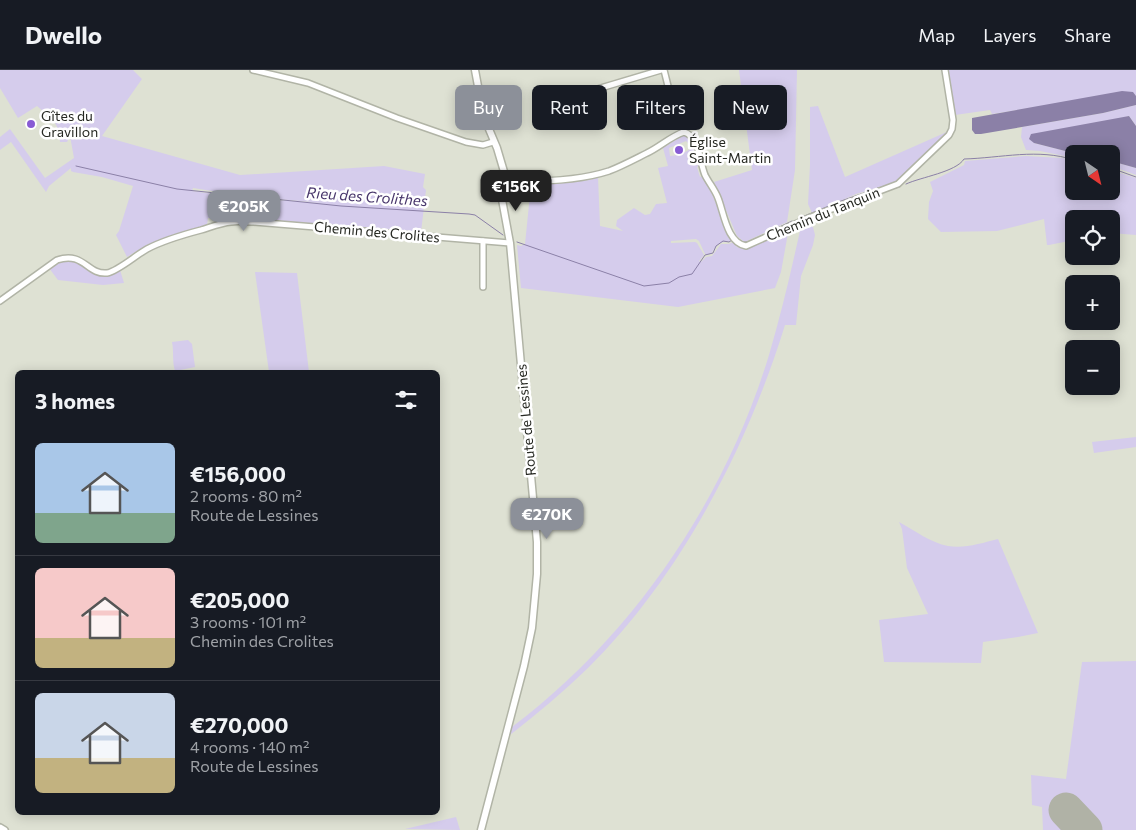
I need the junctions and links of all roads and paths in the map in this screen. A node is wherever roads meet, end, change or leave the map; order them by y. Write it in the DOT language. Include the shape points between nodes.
graph roads {
  1 [pos="254,70"];
  2 [pos="475,70"];
  3 [pos="663,70"];
  4 [pos="945,70"];
  5 [pos="478,85"];
  6 [pos="607,86"];
  7 [pos="490,130"];
  8 [pos="684,132"];
  9 [pos="494,142"];
  10 [pos="505,181"];
  11 [pos="483,241"];
  12 [pos="510,243"];
  13 [pos="483,287"];
  14 [pos="0,301"];
  15 [pos="0,826"];
  16 [pos="5,830"];
  17 [pos="481,830"];
  1 -- 9 [label="street" via="308,83 466,142 482,146"];
  2 -- 5 [label="main road, Route de Lessines"];
  3 -- 6 [label="street"];
  3 -- 8 [label="street"];
  4 -- 8 [label="street, Chemin du Tanquin" via="952,129 898,184 746,246 737,243 732,236 696,143 691,135"];
  7 -- 9 [label="main road, Route de Lessines"];
  8 -- 10 [label="street" via="649,153 592,175"];
  9 -- 10 [label="main road, Route de Lessines"];
  10 -- 12 [label="main road, Route de Lessines" via="501,194"];
  11 -- 12 [label="street, Chemin des Crolites"];
  11 -- 13 [label="street"];
  11 -- 14 [label="street, Chemin des Crolites" via="232,222 166,240 106,273 72,257 57,260"];
  12 -- 17 [label="main road, Route de Lessines" via="537,542 537,574 532,628 524,666"];
  15 -- 16 [label="street"];
}
